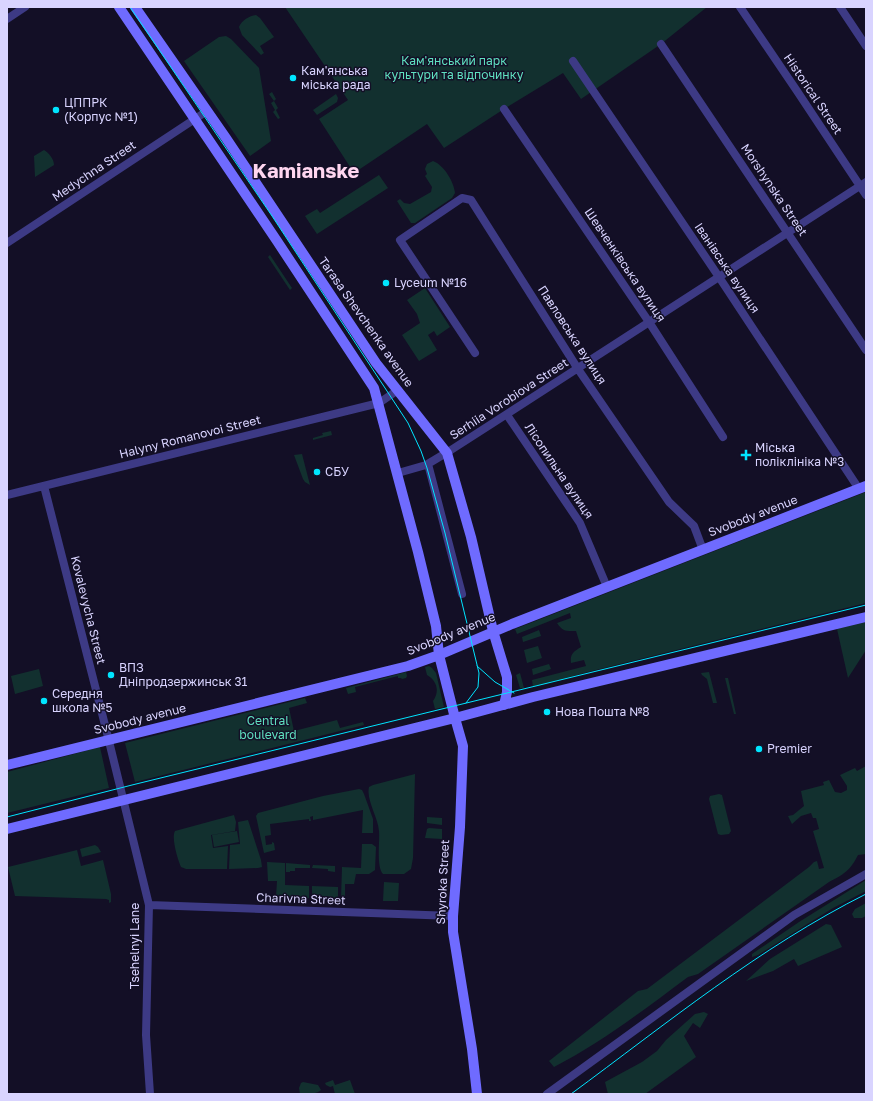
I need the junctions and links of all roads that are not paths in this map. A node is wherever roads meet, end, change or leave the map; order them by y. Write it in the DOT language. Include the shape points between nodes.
graph roads {
  1 [pos="26,7"];
  2 [pos="119,7"];
  3 [pos="135,7"];
  4 [pos="740,7"];
  5 [pos="840,7"];
  6 [pos="7,19"];
  7 [pos="661,44"];
  8 [pos="866,46"];
  9 [pos="573,61"];
  10 [pos="504,109"];
  11 [pos="207,111"];
  12 [pos="195,119"];
  13 [pos="863,184"];
  14 [pos="866,195"];
  15 [pos="788,232"];
  16 [pos="7,243"];
  17 [pos="719,277"];
  18 [pos="649,322"];
  19 [pos="866,350"];
  20 [pos="475,353"];
  21 [pos="578,369"];
  22 [pos="398,390"];
  23 [pos="379,403"];
  24 [pos="506,415"];
  25 [pos="723,437"];
  26 [pos="447,453"];
  27 [pos="428,464"];
  28 [pos="398,473"];
  29 [pos="44,486"];
  30 [pos="862,488"];
  31 [pos="7,495"];
  32 [pos="703,550"];
  33 [pos="607,587"];
  34 [pos="462,594"];
  35 [pos="866,617"];
  36 [pos="493,631"];
  37 [pos="439,655"];
  38 [pos="504,705"];
  39 [pos="455,718"];
  40 [pos="108,740"];
  41 [pos="7,765"];
  42 [pos="123,801"];
  43 [pos="7,830"];
  44 [pos="866,874"];
  45 [pos="149,905"];
  46 [pos="453,916"];
  47 [pos="150,1094"];
  48 [pos="477,1094"];
  49 [pos="547,1094"];
  1 -- 6 [label="street"];
  2 -- 12 [label="main road"];
  3 -- 11 [label="main road, Tarasa Shevchenka avenue"];
  4 -- 13 [label="street, Historical Street"];
  5 -- 8 [label="street"];
  7 -- 15 [label="street, Morshynska Street"];
  9 -- 17 [label="street, Іванівська вулиця"];
  10 -- 18 [label="street, Шевченківська вулиця"];
  11 -- 12 [label="street, Medychna Street"];
  11 -- 22 [label="main road, Tarasa Shevchenka avenue" via="376,363"];
  12 -- 16 [label="street, Medychna Street"];
  12 -- 23 [label="main road" via="374,388"];
  13 -- 14 [label="street, Historical Street"];
  13 -- 15 [label="street, Serhiia Vorobiova Street"];
  15 -- 17 [label="street, Serhiia Vorobiova Street"];
  15 -- 19 [label="street, Morshynska Street"];
  17 -- 18 [label="street, Serhiia Vorobiova Street"];
  17 -- 30 [label="street, Іванівська вулиця"];
  18 -- 21 [label="street, Serhiia Vorobiova Street"];
  18 -- 25 [label="street, Шевченківська вулиця"];
  20 -- 21 [label="street, Павловська вулиця" via="400,240 462,198 471,200"];
  21 -- 24 [label="street, Serhiia Vorobiova Street"];
  21 -- 32 [label="street, Павловська вулиця" via="668,502 694,526"];
  22 -- 23 [label="street"];
  22 -- 26 [label="main road, Tarasa Shevchenka avenue"];
  23 -- 28 [label="main road"];
  23 -- 29 [label="street, Halyny Romanovoi Street"];
  24 -- 26 [label="street, Serhiia Vorobiova Street"];
  24 -- 33 [label="street, Лісопильна вулиця" via="580,523"];
  26 -- 27 [label="street, Serhiia Vorobiova Street"];
  26 -- 36 [label="main road, Tarasa Shevchenka avenue" via="471,537"];
  27 -- 28 [label="street, Serhiia Vorobiova Street"];
  27 -- 34 [label="street"];
  28 -- 37 [label="main road" via="436,626"];
  29 -- 31 [label="street, Halyny Romanovoi Street"];
  29 -- 40 [label="street, Kovalevycha Street"];
  30 -- 32 [label="main road, Svobody avenue"];
  32 -- 33 [label="main road, Svobody avenue"];
  33 -- 36 [label="main road, Svobody avenue"];
  35 -- 38 [label="main road"];
  36 -- 37 [label="main road, Svobody avenue"];
  36 -- 38 [label="main road, Tarasa Shevchenka avenue" via="507,677"];
  37 -- 39 [label="main road"];
  37 -- 40 [label="main road, Svobody avenue" via="408,666"];
  38 -- 39 [label="main road"];
  39 -- 42 [label="main road"];
  39 -- 46 [label="main road, Shyroka Street" via="463,746"];
  40 -- 41 [label="main road, Svobody avenue"];
  40 -- 42 [label="street, Kovalevycha Street"];
  42 -- 43 [label="main road"];
  42 -- 45 [label="street, Tsehelnyi Lane"];
  44 -- 49 [label="street" via="794,915"];
  45 -- 46 [label="street, Charivna Street"];
  45 -- 47 [label="street, Tsehelnyi Lane" via="146,1035"];
  46 -- 48 [label="main road, Shyroka Street"];
}
